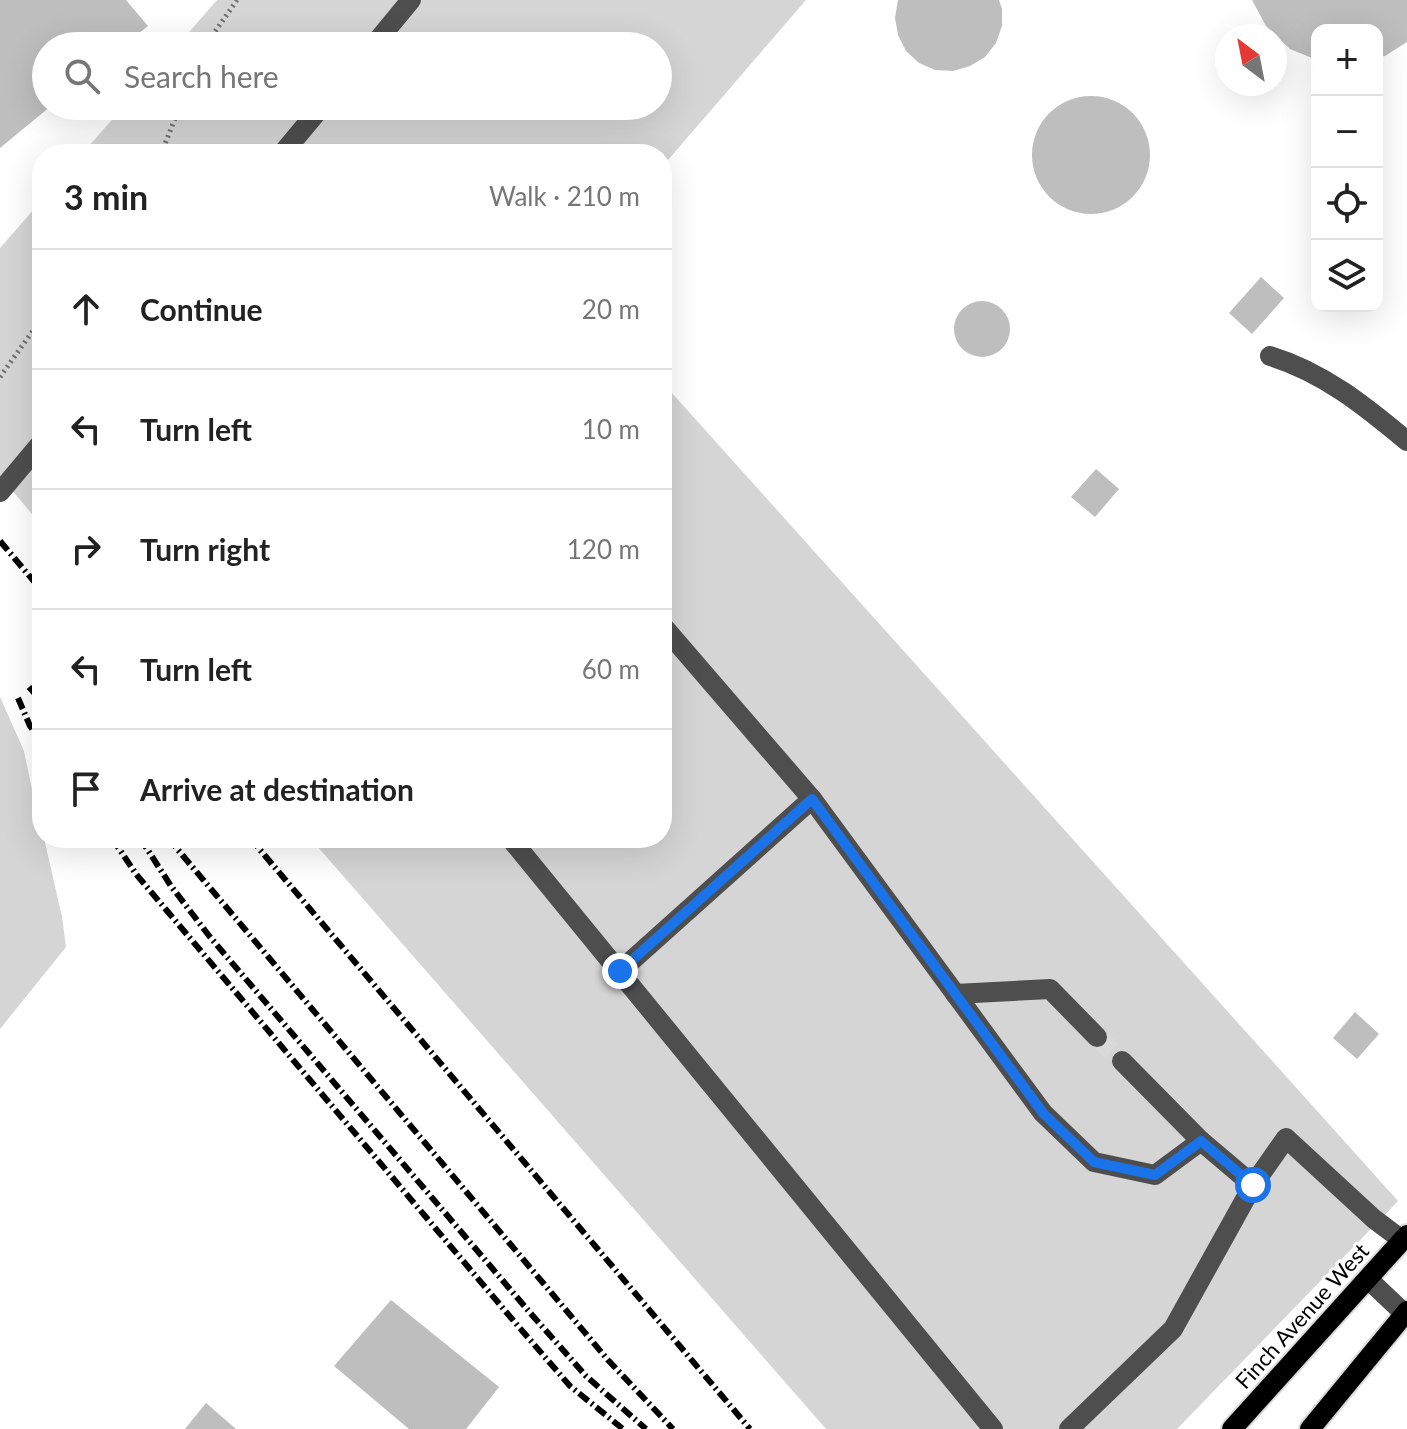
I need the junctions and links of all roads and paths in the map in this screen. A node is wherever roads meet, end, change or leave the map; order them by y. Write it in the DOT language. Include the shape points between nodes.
graph roads {
  1 [pos="237,0"];
  2 [pos="411,0"];
  3 [pos="215,32"];
  4 [pos="385,32"];
  5 [pos="174,120"];
  6 [pos="310,120"];
  7 [pos="165,144"];
  8 [pos="290,144"];
  9 [pos="32,332"];
  10 [pos="1270,356"];
  11 [pos="0,377"];
  12 [pos="1407,441"];
  13 [pos="32,454"];
  14 [pos="0,492"];
  15 [pos="672,637"];
  16 [pos="812,799"];
  17 [pos="518,848"];
  18 [pos="620,971"];
  19 [pos="955,994"];
  20 [pos="1097,1037"];
  21 [pos="1122,1061"];
  22 [pos="1201,1141"];
  23 [pos="1253,1185"];
  24 [pos="1405,1238"];
  25 [pos="1368,1279"];
  26 [pos="1406,1314"];
  27 [pos="993,1429"];
  28 [pos="1069,1429"];
  29 [pos="1232,1429"];
  30 [pos="1310,1429"];
  1 -- 3 [label="path"];
  2 -- 4 [label="lane"];
  5 -- 7 [label="path"];
  6 -- 8 [label="lane"];
  9 -- 11 [label="path"];
  10 -- 12 [label="lane" via="1294,363 1356,398"];
  13 -- 14 [label="lane"];
  15 -- 16 [label="lane"];
  16 -- 18 [label="lane"];
  16 -- 19 [label="lane"];
  17 -- 18 [label="lane"];
  18 -- 27 [label="lane"];
  19 -- 20 [label="lane" via="1050,989"];
  19 -- 22 [label="lane" via="1043,1113 1094,1162 1155,1175"];
  21 -- 22 [label="lane"];
  22 -- 23 [label="lane"];
  23 -- 24 [label="lane" via="1286,1138 1374,1219"];
  23 -- 28 [label="lane" via="1173,1329"];
  24 -- 25 [label="main road, Finch Avenue West"];
  25 -- 26 [label="lane"];
  25 -- 29 [label="main road, Finch Avenue West"];
  26 -- 30 [label="main road"];
}
